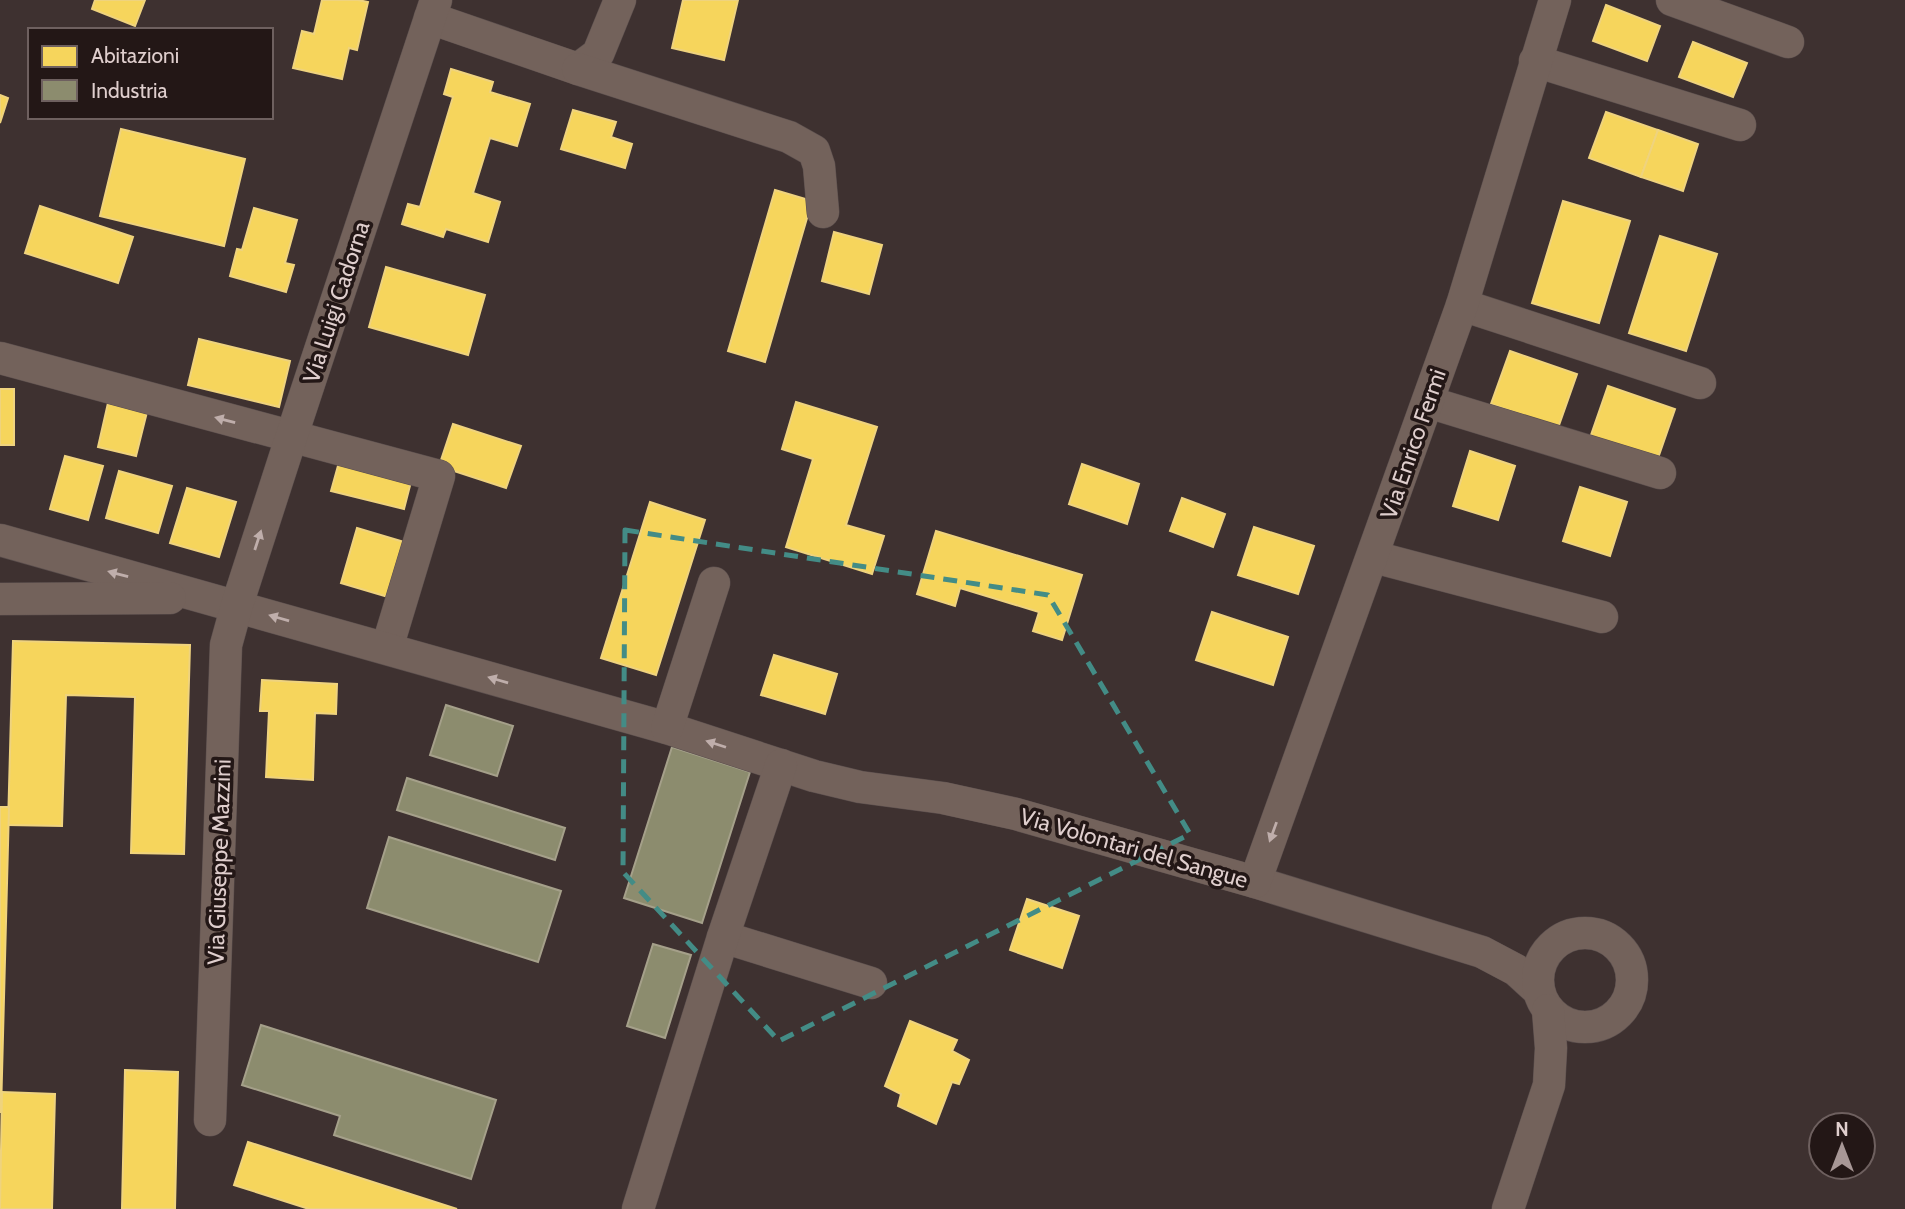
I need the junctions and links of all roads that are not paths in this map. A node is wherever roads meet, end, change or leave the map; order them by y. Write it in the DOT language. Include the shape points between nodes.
graph roads {
  1 [pos="620,0"];
  2 [pos="1555,0"];
  3 [pos="1672,0"];
  4 [pos="433,9"];
  5 [pos="1788,42"];
  6 [pos="1535,61"];
  7 [pos="578,69"];
  8 [pos="1740,125"];
  9 [pos="822,212"];
  10 [pos="1462,304"];
  11 [pos="0,358"];
  12 [pos="1700,383"];
  13 [pos="1428,402"];
  14 [pos="291,438"];
  15 [pos="1660,473"];
  16 [pos="0,540"];
  17 [pos="51,556"];
  18 [pos="1374,556"];
  19 [pos="714,583"];
  20 [pos="0,599"];
  21 [pos="37,600"];
  22 [pos="222,602"];
  23 [pos="1602,617"];
  24 [pos="387,649"];
  25 [pos="667,728"];
  26 [pos="781,765"];
  27 [pos="1255,883"];
  28 [pos="723,937"];
  29 [pos="1553,944"];
  30 [pos="1482,951"];
  31 [pos="871,983"];
  32 [pos="1543,1000"];
  33 [pos="1600,1024"];
  34 [pos="1549,1085"];
  35 [pos="210,1120"];
  36 [pos="638,1209"];
  37 [pos="1508,1209"];
  1 -- 7 [label="street" via="598,54"];
  2 -- 6 [label="street, Via Enrico Fermi"];
  3 -- 5 [label="street"];
  4 -- 7 [label="street"];
  4 -- 14 [label="street, Via Luigi Cadorna"];
  6 -- 8 [label="street"];
  6 -- 10 [label="street, Via Enrico Fermi"];
  7 -- 9 [label="street" via="789,137 814,150 820,166"];
  10 -- 12 [label="street"];
  10 -- 13 [label="street, Via Enrico Fermi"];
  14 -- 11 [label="street, one-way"];
  13 -- 15 [label="street"];
  13 -- 18 [label="street, Via Enrico Fermi"];
  22 -- 14 [label="street, Via Luigi Cadorna, one-way"];
  14 -- 24 [label="street" via="439,476"];
  16 -- 17 [label="street"];
  17 -- 21 [label="street"];
  22 -- 17 [label="street, one-way"];
  18 -- 23 [label="street"];
  18 -- 27 [label="street, Via Enrico Fermi, one-way"];
  19 -- 25 [label="street"];
  20 -- 21 [label="street"];
  21 -- 22 [label="street"];
  24 -- 22 [label="street, one-way"];
  22 -- 35 [label="street, Via Giuseppe Mazzini" via="226,645"];
  25 -- 24 [label="street, one-way"];
  26 -- 25 [label="street, one-way"];
  26 -- 27 [label="street, Via Volontari del Sangue" via="860,788 1016,814"];
  26 -- 28 [label="street"];
  27 -- 30 [label="street, Via Volontari del Sangue"];
  28 -- 31 [label="street"];
  28 -- 36 [label="street"];
  29 -- 30 [label="street, Via Volontari del Sangue"];
  29 -- 32 [label="street, Via Volontari del Sangue" via="1539,968"];
  29 -- 33 [label="street, Via Volontari del Sangue" via="1571,934 1592,933 1611,940 1625,955 1632,974 1630,994 1619,1012"];
  30 -- 32 [label="street, Via Volontari del Sangue" via="1516,970"];
  32 -- 33 [label="street, Via Volontari del Sangue" via="1561,1021 1574,1026"];
  32 -- 34 [label="street, Via Volontari del Sangue" via="1551,1048"];
  33 -- 34 [label="street, Via Volontari del Sangue" via="1579,1043"];
  34 -- 37 [label="street, Via Volontari del Sangue"];
}
